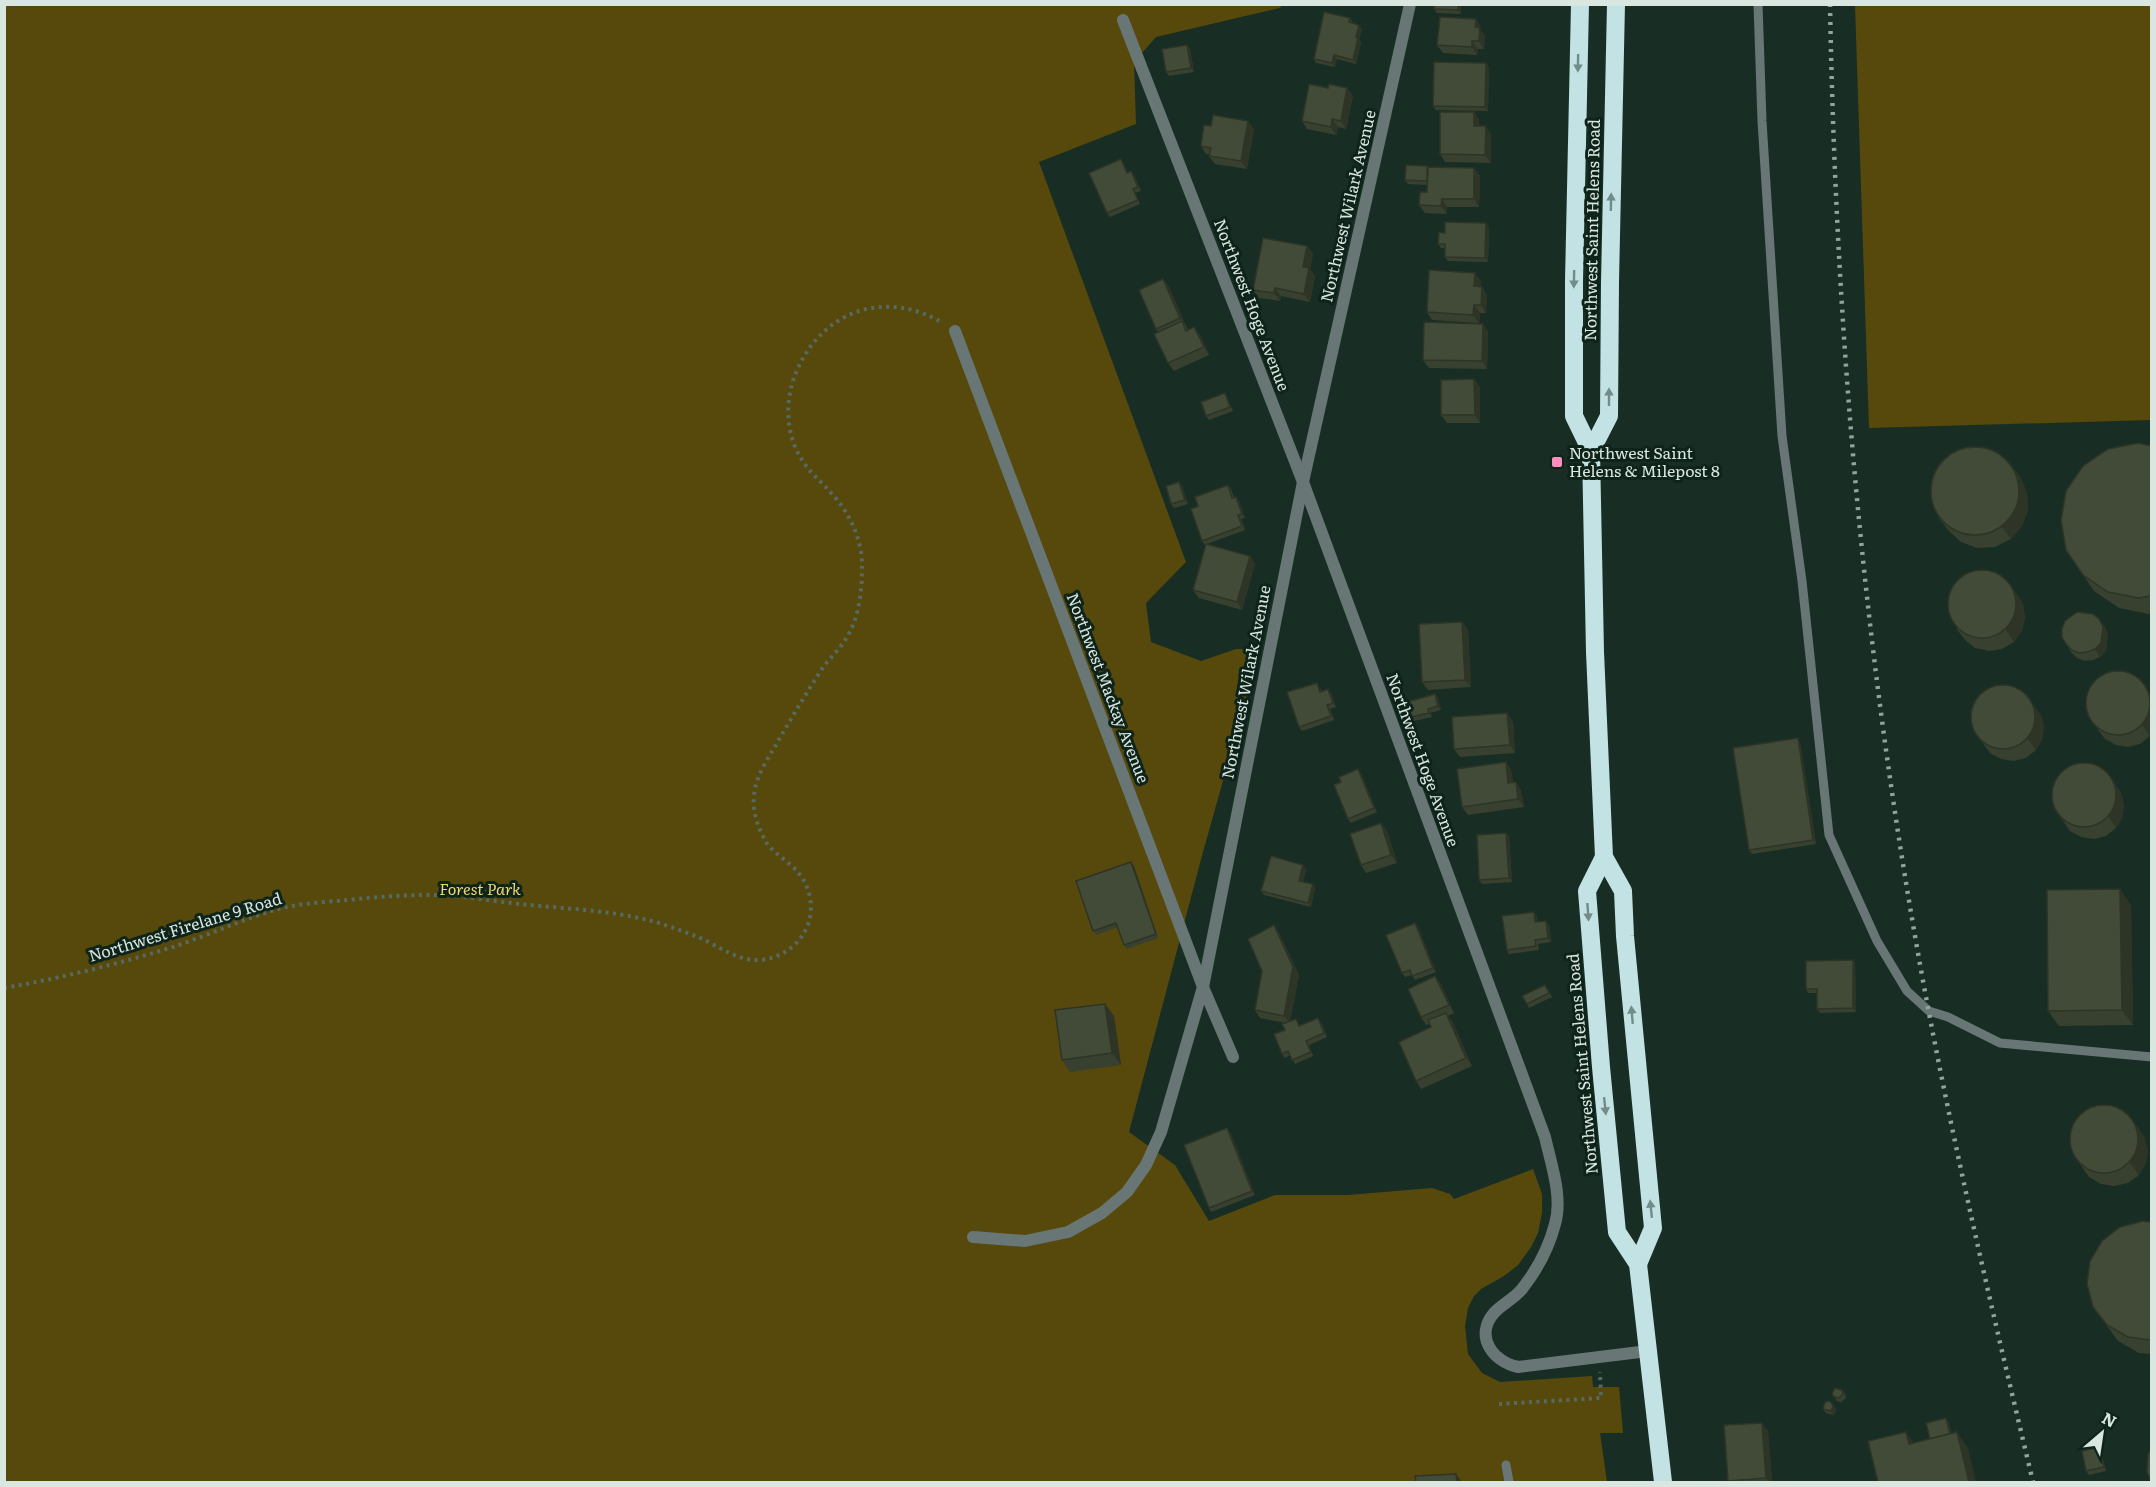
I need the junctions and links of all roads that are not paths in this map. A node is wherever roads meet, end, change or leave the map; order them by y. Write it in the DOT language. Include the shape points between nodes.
graph roads {
  1 [pos="1410,4"];
  2 [pos="1580,4"];
  3 [pos="1616,4"];
  4 [pos="1758,4"];
  5 [pos="1123,20"];
  6 [pos="955,331"];
  7 [pos="1591,451"];
  8 [pos="1303,482"];
  9 [pos="1604,857"];
  10 [pos="1203,987"];
  11 [pos="1233,1056"];
  12 [pos="2151,1058"];
  13 [pos="973,1237"];
  14 [pos="1638,1264"];
  15 [pos="1648,1351"];
  16 [pos="1506,1465"];
  17 [pos="1509,1482"];
  18 [pos="1663,1482"];
  1 -- 8 [label="street, Northwest Wilark Avenue"];
  2 -- 7 [label="highway, Northwest Saint Helens Road, one-way" via="1574,416"];
  7 -- 3 [label="highway, Northwest Saint Helens Road, one-way" via="1609,416"];
  4 -- 12 [label="lane" via="1762,133 1782,436 1830,835 1877,941 1907,991 1929,1011 2000,1043"];
  5 -- 8 [label="street, Northwest Hoge Avenue"];
  6 -- 10 [label="street, Northwest Mackay Avenue"];
  7 -- 9 [label="highway, Northwest Saint Helens Road"];
  8 -- 10 [label="street, Northwest Wilark Avenue"];
  8 -- 15 [label="street, Northwest Hoge Avenue" via="1545,1137 1557,1190 1556,1220 1547,1250 1521,1290 1494,1313 1488,1323 1486,1341 1494,1356 1507,1365 1518,1366"];
  14 -- 9 [label="highway, Northwest Saint Helens Road, one-way" via="1653,1228 1623,891"];
  9 -- 14 [label="highway, Northwest Saint Helens Road, one-way" via="1587,891 1595,997 1617,1232"];
  10 -- 11 [label="street, Northwest Mackay Avenue"];
  10 -- 13 [label="street, Northwest Wilark Avenue" via="1161,1132 1146,1165 1127,1192 1102,1213 1068,1232 1025,1241"];
  14 -- 15 [label="highway, Northwest Saint Helens Road"];
  15 -- 18 [label="highway, Northwest Saint Helens Road"];
  16 -- 17 [label="lane"];
}
